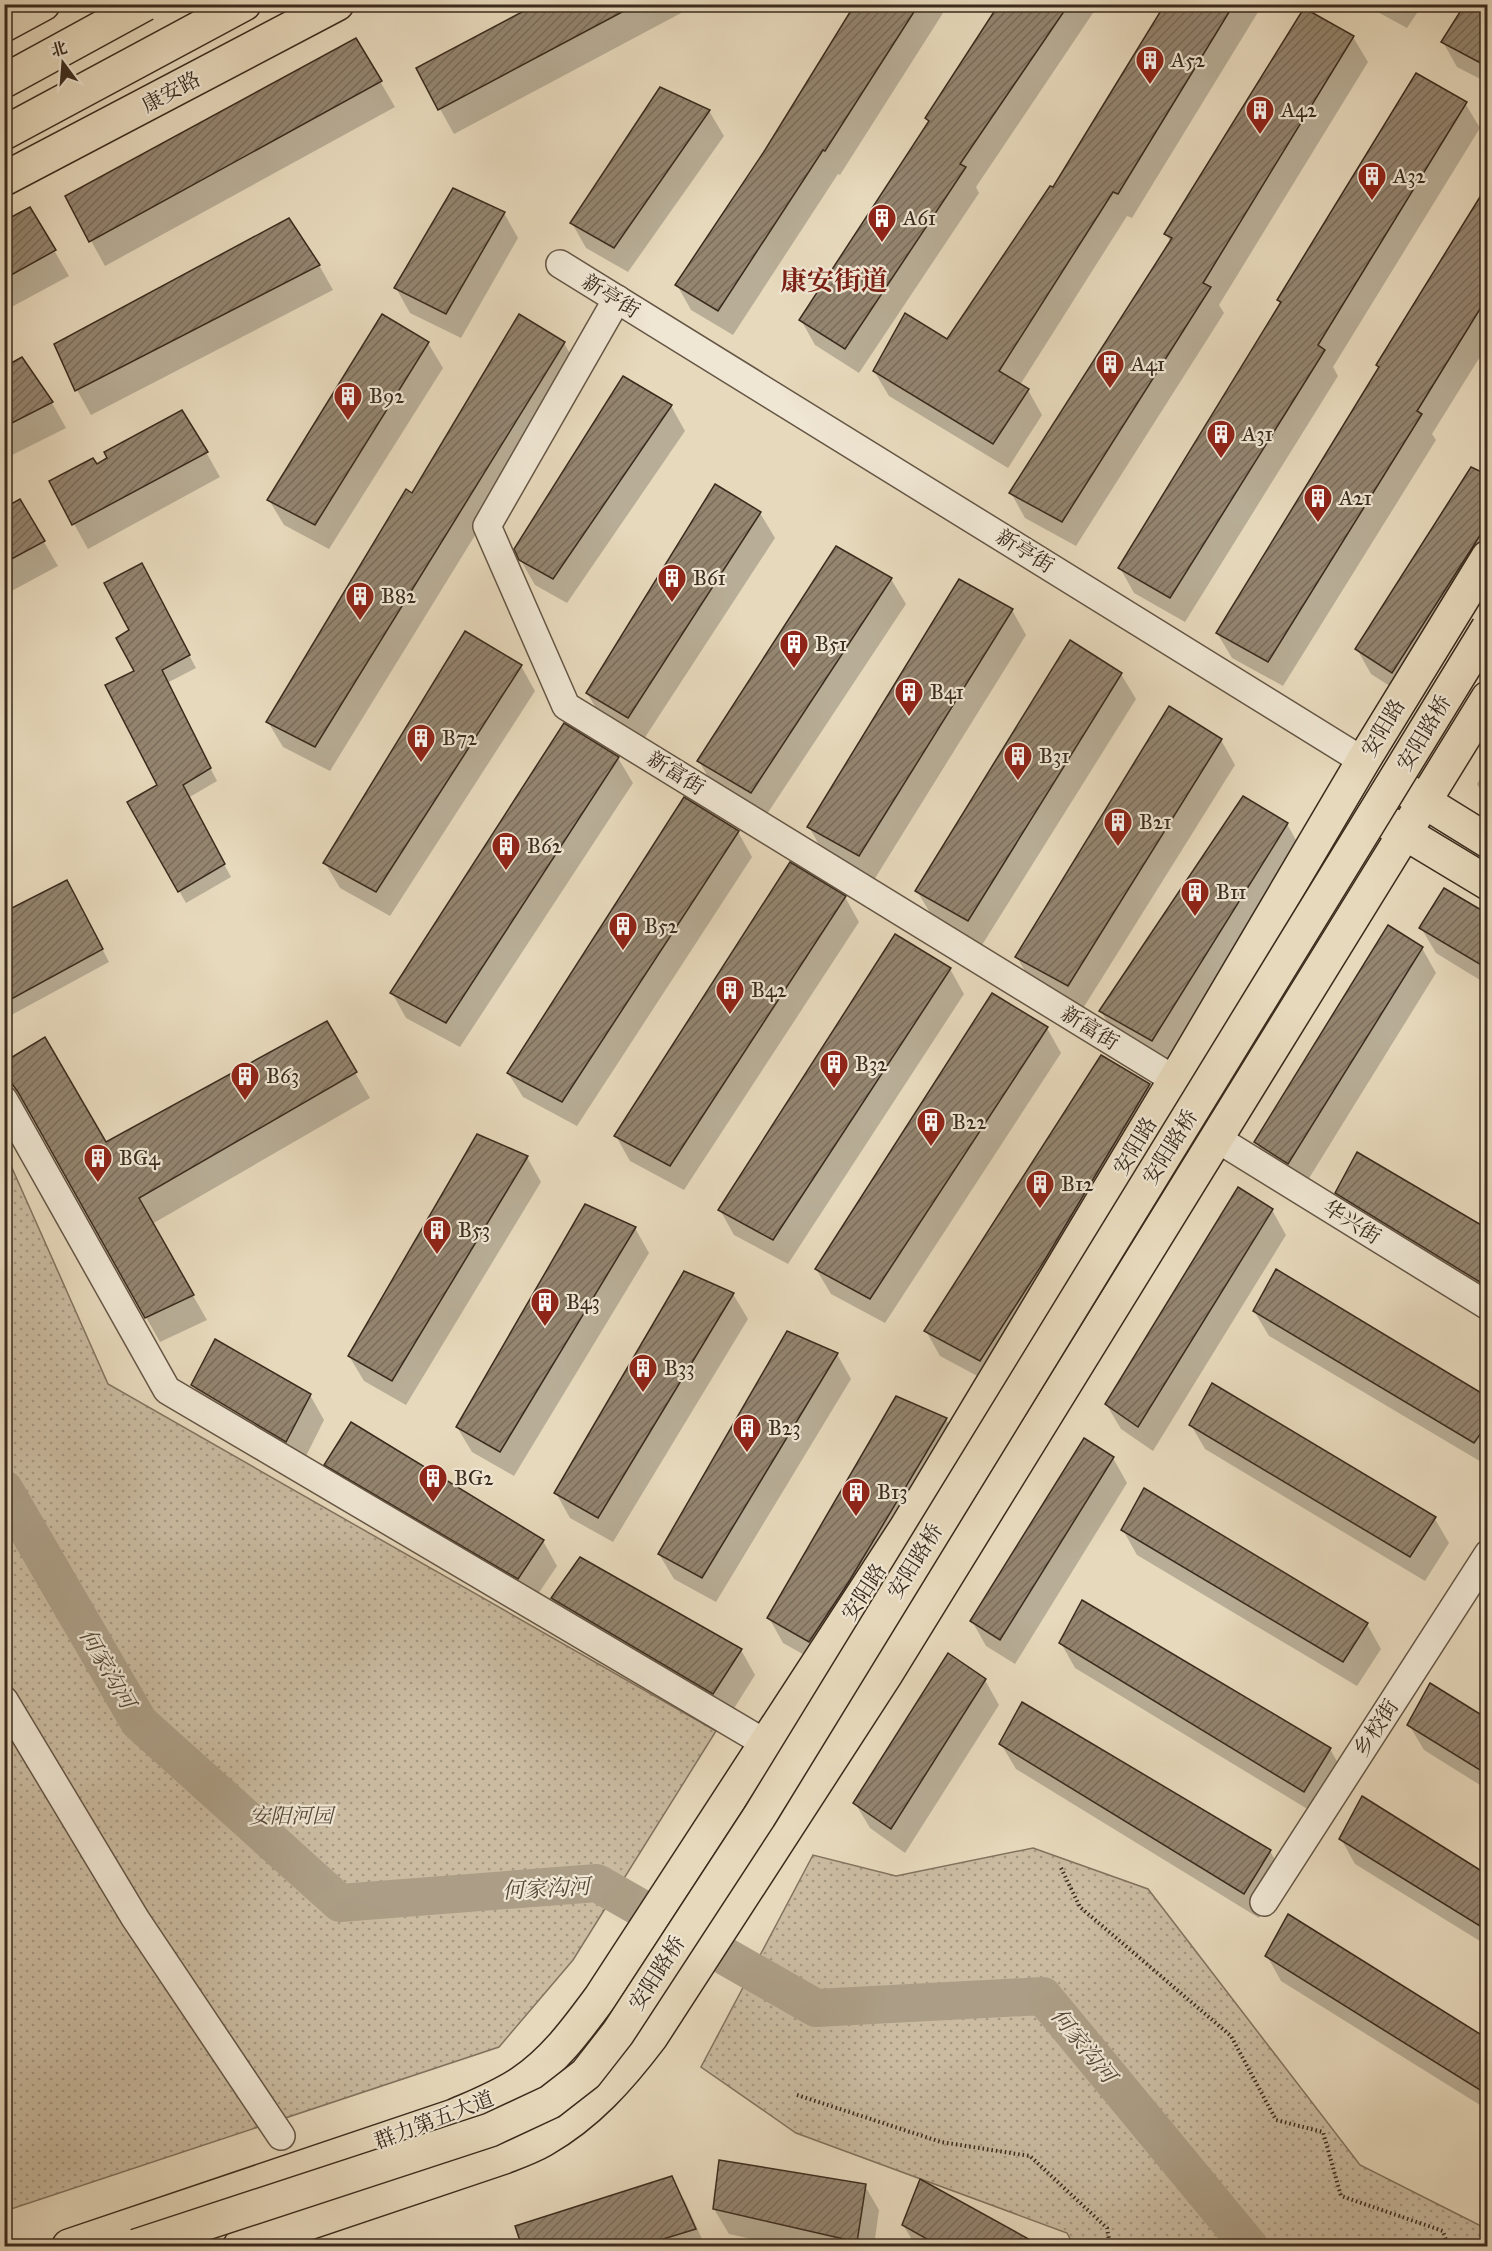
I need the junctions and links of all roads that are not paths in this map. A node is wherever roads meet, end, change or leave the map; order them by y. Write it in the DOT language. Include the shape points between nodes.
graph roads {
  1 [pos="43,4"];
  2 [pos="146,4"];
  3 [pos="244,4"];
  4 [pos="337,4"];
  5 [pos="4,25"];
  6 [pos="4,81"];
  7 [pos="4,133"];
  8 [pos="4,179"];
  9 [pos="560,264"];
  10 [pos="617,299"];
  11 [pos="1488,557"];
  12 [pos="1488,628"];
  13 [pos="1488,698"];
  14 [pos="1363,760"];
  15 [pos="1343,794"];
  16 [pos="1423,802"];
  17 [pos="1403,834"];
  18 [pos="1488,841"];
  19 [pos="1488,884"];
  20 [pos="1175,1080"];
  21 [pos="4,1100"];
  22 [pos="1216,1138"];
  23 [pos="1488,1306"];
  24 [pos="1488,1554"];
  25 [pos="4,1700"];
  26 [pos="765,1743"];
  27 [pos="715,1820"];
  28 [pos="1264,1902"];
  29 [pos="281,2136"];
  30 [pos="69,2247"];
  31 [pos="136,2247"];
  32 [pos="240,2247"];
  1 -- 5 [label="main road"];
  2 -- 6 [label="main road, bridge"];
  3 -- 7 [label="main road, 康安路"];
  4 -- 8 [label="main road, 康安路"];
  9 -- 10 [label="street, 新亭街"];
  10 -- 14 [label="street, 新亭街"];
  10 -- 20 [label="street, 新富街" via="487,526 566,706"];
  11 -- 14 [label="main road, 安阳路"];
  12 -- 31 [label="main road, 安阳路桥, bridge" via="759,1817 618,2033 586,2074 550,2102 490,2130"];
  13 -- 16 [label="main road"];
  14 -- 15 [label="main road, 安阳路"];
  14 -- 16 [label="main road, 新亭街"];
  15 -- 17 [label="main road"];
  15 -- 20 [label="main road, 安阳路"];
  16 -- 17 [label="main road"];
  16 -- 18 [label="main road, 新亭街"];
  17 -- 19 [label="main road"];
  17 -- 22 [label="main road"];
  20 -- 26 [label="main road, 安阳路" via="906,1528"];
  21 -- 26 [label="street" via="167,1390"];
  22 -- 23 [label="street, 华兴街"];
  22 -- 32 [label="main road" via="886,1674 651,2037 627,2068 600,2098 542,2141"];
  24 -- 28 [label="street, 乡校街"];
  25 -- 29 [label="street" via="135,1918"];
  26 -- 27 [label="main road, 安阳路"];
  27 -- 30 [label="main road, 群力第五大道" via="573,2035 522,2083 454,2116"];
}
